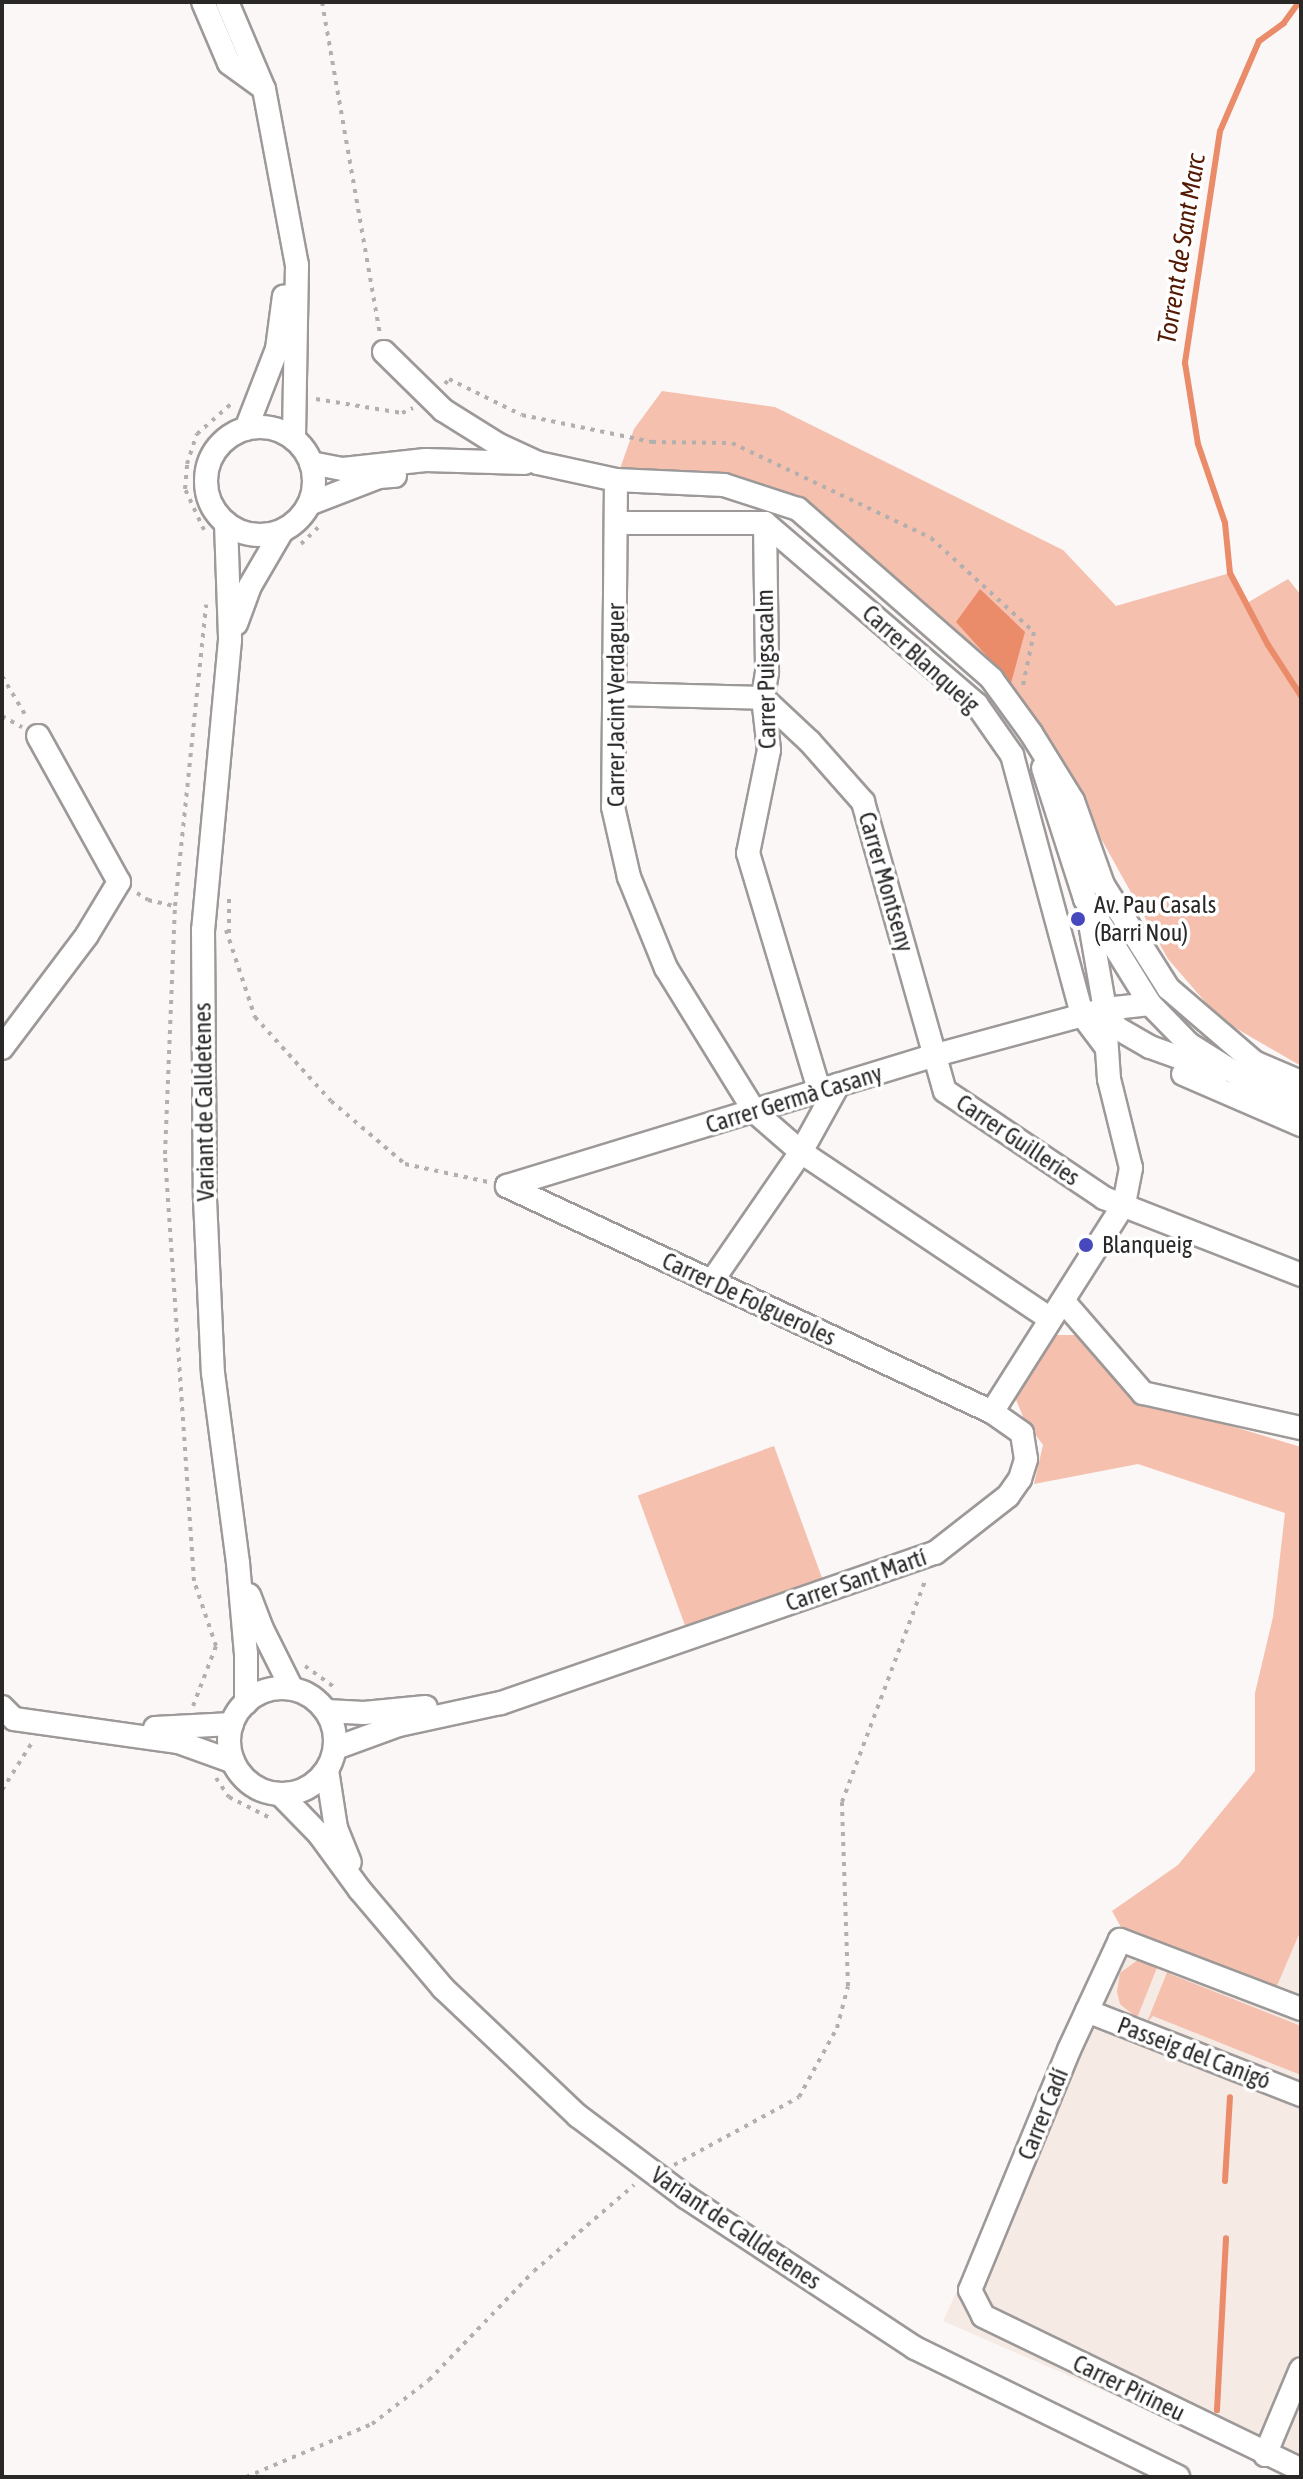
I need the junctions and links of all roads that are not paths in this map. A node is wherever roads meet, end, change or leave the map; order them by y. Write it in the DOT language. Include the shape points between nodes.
graph roads {
  1 [pos="203,2"];
  2 [pos="227,2"];
  3 [pos="264,89"];
  4 [pos="292,233"];
  5 [pos="384,352"];
  6 [pos="246,429"];
  7 [pos="294,439"];
  8 [pos="476,461"];
  9 [pos="311,463"];
  10 [pos="538,463"];
  11 [pos="616,480"];
  12 [pos="309,504"];
  13 [pos="226,523"];
  14 [pos="617,523"];
  15 [pos="765,523"];
  16 [pos="287,540"];
  17 [pos="230,640"];
  18 [pos="615,694"];
  19 [pos="763,698"];
  20 [pos="1031,733"];
  21 [pos="38,736"];
  22 [pos="1085,899"];
  23 [pos="1150,1004"];
  24 [pos="1105,1009"];
  25 [pos="1082,1015"];
  26 [pos="1140,1043"];
  27 [pos="1106,1047"];
  28 [pos="2,1048"];
  29 [pos="936,1055"];
  30 [pos="1248,1081"];
  31 [pos="1301,1082"];
  32 [pos="829,1087"];
  33 [pos="1301,1104"];
  34 [pos="755,1112"];
  35 [pos="1301,1125"];
  36 [pos="801,1152"];
  37 [pos="507,1186"];
  38 [pos="1124,1204"];
  39 [pos="1301,1275"];
  40 [pos="712,1281"];
  41 [pos="1057,1311"];
  42 [pos="992,1412"];
  43 [pos="1301,1428"];
  44 [pos="238,1563"];
  45 [pos="592,1673"];
  46 [pos="292,1689"];
  47 [pos="246,1703"];
  48 [pos="2,1707"];
  49 [pos="326,1711"];
  50 [pos="232,1724"];
  51 [pos="38,1732"];
  52 [pos="336,1748"];
  53 [pos="234,1762"];
  54 [pos="327,1770"];
  55 [pos="280,1794"];
  56 [pos="360,1890"];
  57 [pos="1301,2009"];
  58 [pos="1087,2011"];
  59 [pos="1301,2095"];
  60 [pos="970,2290"];
  61 [pos="1301,2369"];
  62 [pos="1265,2455"];
  63 [pos="1301,2470"];
  64 [pos="1178,2477"];
  1 -- 3 [label="street" via="229,63"];
  2 -- 3 [label="street"];
  3 -- 4 [label="street"];
  4 -- 6 [label="street" via="277,349"];
  4 -- 7 [label="street" via="297,265"];
  5 -- 10 [label="street" via="443,410"];
  6 -- 7 [label="street" via="267,427"];
  6 -- 13 [label="street, Variant de Calldetenes" via="219,445 206,473 210,503"];
  7 -- 9 [label="street"];
  8 -- 9 [label="street, Variant de Calldetenes" via="426,460 343,469"];
  8 -- 10 [label="street, Variant de Calldetenes"];
  8 -- 12 [label="street, Variant de Calldetenes" via="379,477"];
  9 -- 12 [label="street"];
  10 -- 11 [label="street"];
  11 -- 14 [label="street, Carrer Jacint Verdaguer"];
  11 -- 20 [label="street" via="724,485 798,509 991,678"];
  12 -- 16 [label="street, Variant de Calldetenes"];
  13 -- 16 [label="street" via="253,535"];
  13 -- 17 [label="street, Variant de Calldetenes"];
  14 -- 15 [label="street"];
  14 -- 18 [label="street, Carrer Jacint Verdaguer"];
  15 -- 19 [label="street, Carrer Puigsacalm"];
  15 -- 25 [label="street, Carrer Blanqueig" via="977,705 1012,755"];
  16 -- 17 [label="street, Variant de Calldetenes" via="250,586"];
  17 -- 44 [label="street, Variant de Calldetenes" via="203,930 204,1183 213,1373"];
  18 -- 19 [label="street"];
  18 -- 34 [label="street, Carrer Jacint Verdaguer" via="613,807 629,877 666,968"];
  19 -- 29 [label="street, Carrer Montseny" via="863,802"];
  19 -- 32 [label="street, Carrer Puigsacalm" via="769,750 748,853"];
  20 -- 22 [label="street"];
  20 -- 31 [label="street" via="1073,801 1103,885 1168,988 1254,1062"];
  21 -- 28 [label="street" via="119,882 87,935"];
  22 -- 23 [label="street"];
  22 -- 24 [label="street"];
  23 -- 24 [label="street, Carrer Germà Casany"];
  23 -- 26 [label="street"];
  23 -- 30 [label="street" via="1189,1044"];
  24 -- 25 [label="street, Carrer Germà Casany"];
  24 -- 26 [label="street" via="1117,1028"];
  24 -- 27 [label="street"];
  25 -- 27 [label="street"];
  25 -- 29 [label="street, Carrer Germà Casany"];
  26 -- 27 [label="street"];
  26 -- 30 [label="street"];
  26 -- 35 [label="street" via="1174,1070"];
  27 -- 38 [label="street" via="1131,1168"];
  29 -- 32 [label="street, Carrer Germà Casany"];
  29 -- 38 [label="street, Carrer Guilleries" via="945,1091 1104,1198"];
  30 -- 33 [label="street"];
  32 -- 34 [label="street, Carrer Germà Casany"];
  32 -- 36 [label="street"];
  34 -- 36 [label="street, Carrer Jacint Verdaguer"];
  34 -- 37 [label="street, Carrer Germà Casany"];
  36 -- 40 [label="street"];
  36 -- 41 [label="street, Carrer Jacint Verdaguer"];
  37 -- 40 [label="street, Carrer De Folgueroles"];
  38 -- 39 [label="street, Carrer Guilleries"];
  38 -- 41 [label="street"];
  40 -- 42 [label="street, Carrer De Folgueroles"];
  41 -- 42 [label="street"];
  41 -- 43 [label="street, Carrer Jacint Verdaguer" via="1143,1393"];
  42 -- 45 [label="street, Carrer Sant Martí" via="1022,1433 1026,1459 1020,1479 1008,1496 935,1553"];
  44 -- 46 [label="street, Variant de Calldetenes"];
  44 -- 47 [label="street, Variant de Calldetenes"];
  45 -- 49 [label="street, Carrer Sant Martí" via="465,1703 364,1713"];
  45 -- 52 [label="street, Carrer Sant Martí" via="501,1703 399,1725"];
  46 -- 47 [label="street" via="270,1689"];
  46 -- 49 [label="street" via="318,1701"];
  47 -- 50 [label="street"];
  48 -- 51 [label="street"];
  49 -- 52 [label="street"];
  50 -- 51 [label="street"];
  50 -- 53 [label="street"];
  51 -- 53 [label="street" via="178,1742"];
  52 -- 54 [label="street"];
  53 -- 55 [label="street" via="255,1787"];
  54 -- 55 [label="street" via="307,1789"];
  54 -- 56 [label="street, Variant de Calldetenes" via="336,1828"];
  55 -- 56 [label="street, Variant de Calldetenes" via="319,1834"];
  56 -- 64 [label="street, Variant de Calldetenes" via="443,1988 578,2116 656,2174 915,2348"];
  57 -- 58 [label="street, Carrer Cadí" via="1120,1940"];
  58 -- 59 [label="street, Passeig del Canigó"];
  58 -- 60 [label="street, Carrer Cadí"];
  60 -- 62 [label="street, Carrer Pirineu" via="983,2316"];
  61 -- 62 [label="street"];
  62 -- 63 [label="street, Carrer Pirineu"];
}
